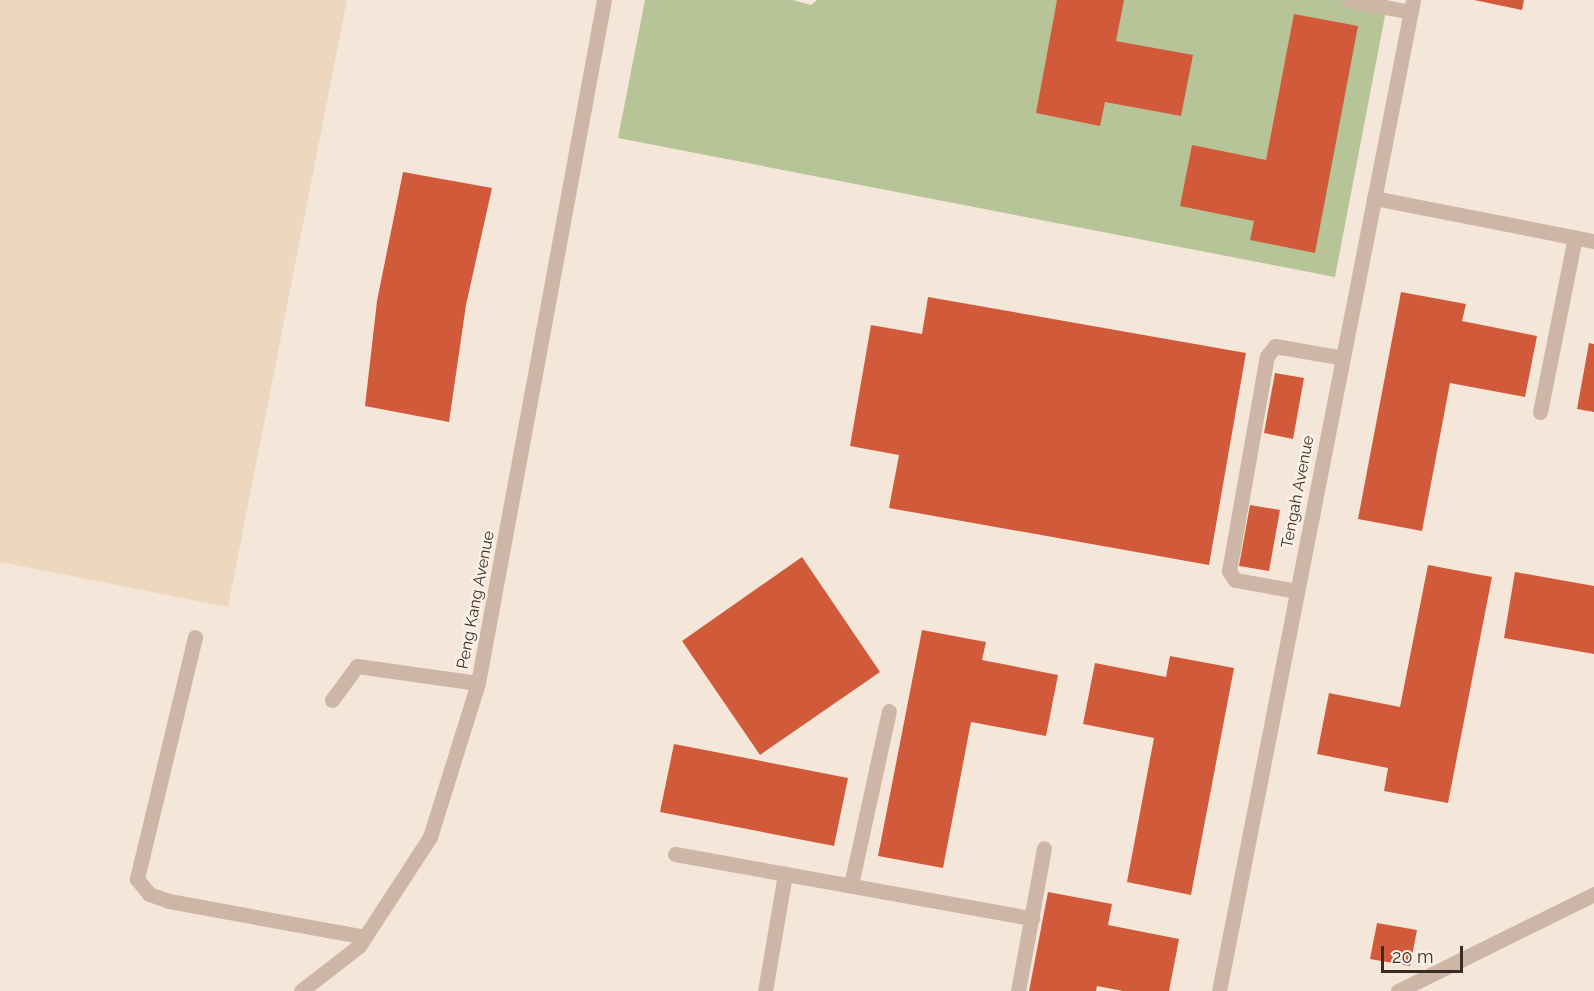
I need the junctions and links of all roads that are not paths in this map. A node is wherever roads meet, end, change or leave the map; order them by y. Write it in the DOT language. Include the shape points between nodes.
graph roads {
  1 [pos="604,0"];
  2 [pos="1348,0"];
  3 [pos="1412,6"];
  4 [pos="1374,198"];
  5 [pos="1575,237"];
  6 [pos="1594,241"];
  7 [pos="1343,358"];
  8 [pos="1540,412"];
  9 [pos="1297,591"];
  10 [pos="195,637"];
  11 [pos="478,683"];
  12 [pos="332,700"];
  13 [pos="889,711"];
  14 [pos="1044,848"];
  15 [pos="675,854"];
  16 [pos="785,874"];
  17 [pos="851,885"];
  18 [pos="1594,894"];
  19 [pos="1032,918"];
  20 [pos="365,937"];
  21 [pos="301,991"];
  22 [pos="765,991"];
  23 [pos="1018,991"];
  24 [pos="1219,991"];
  25 [pos="1398,991"];
  1 -- 11 [label="lane, Peng Kang Avenue"];
  2 -- 3 [label="lane"];
  3 -- 4 [label="lane, Tengah Avenue"];
  4 -- 5 [label="lane"];
  4 -- 7 [label="lane, Tengah Avenue"];
  5 -- 6 [label="lane"];
  5 -- 8 [label="lane"];
  7 -- 9 [label="lane, Tengah Avenue"];
  7 -- 9 [label="lane" via="1275,346 1267,356 1228,571 1236,580"];
  9 -- 24 [label="lane, Tengah Avenue"];
  10 -- 20 [label="lane" via="137,879 149,894 169,901"];
  11 -- 12 [label="lane" via="357,666"];
  11 -- 20 [label="lane, Peng Kang Avenue" via="430,837"];
  13 -- 17 [label="lane"];
  14 -- 19 [label="lane"];
  15 -- 16 [label="lane"];
  16 -- 17 [label="lane"];
  16 -- 22 [label="lane"];
  17 -- 19 [label="lane"];
  18 -- 25 [label="lane"];
  19 -- 23 [label="lane"];
  20 -- 21 [label="lane, Peng Kang Avenue" via="359,946"];
}
